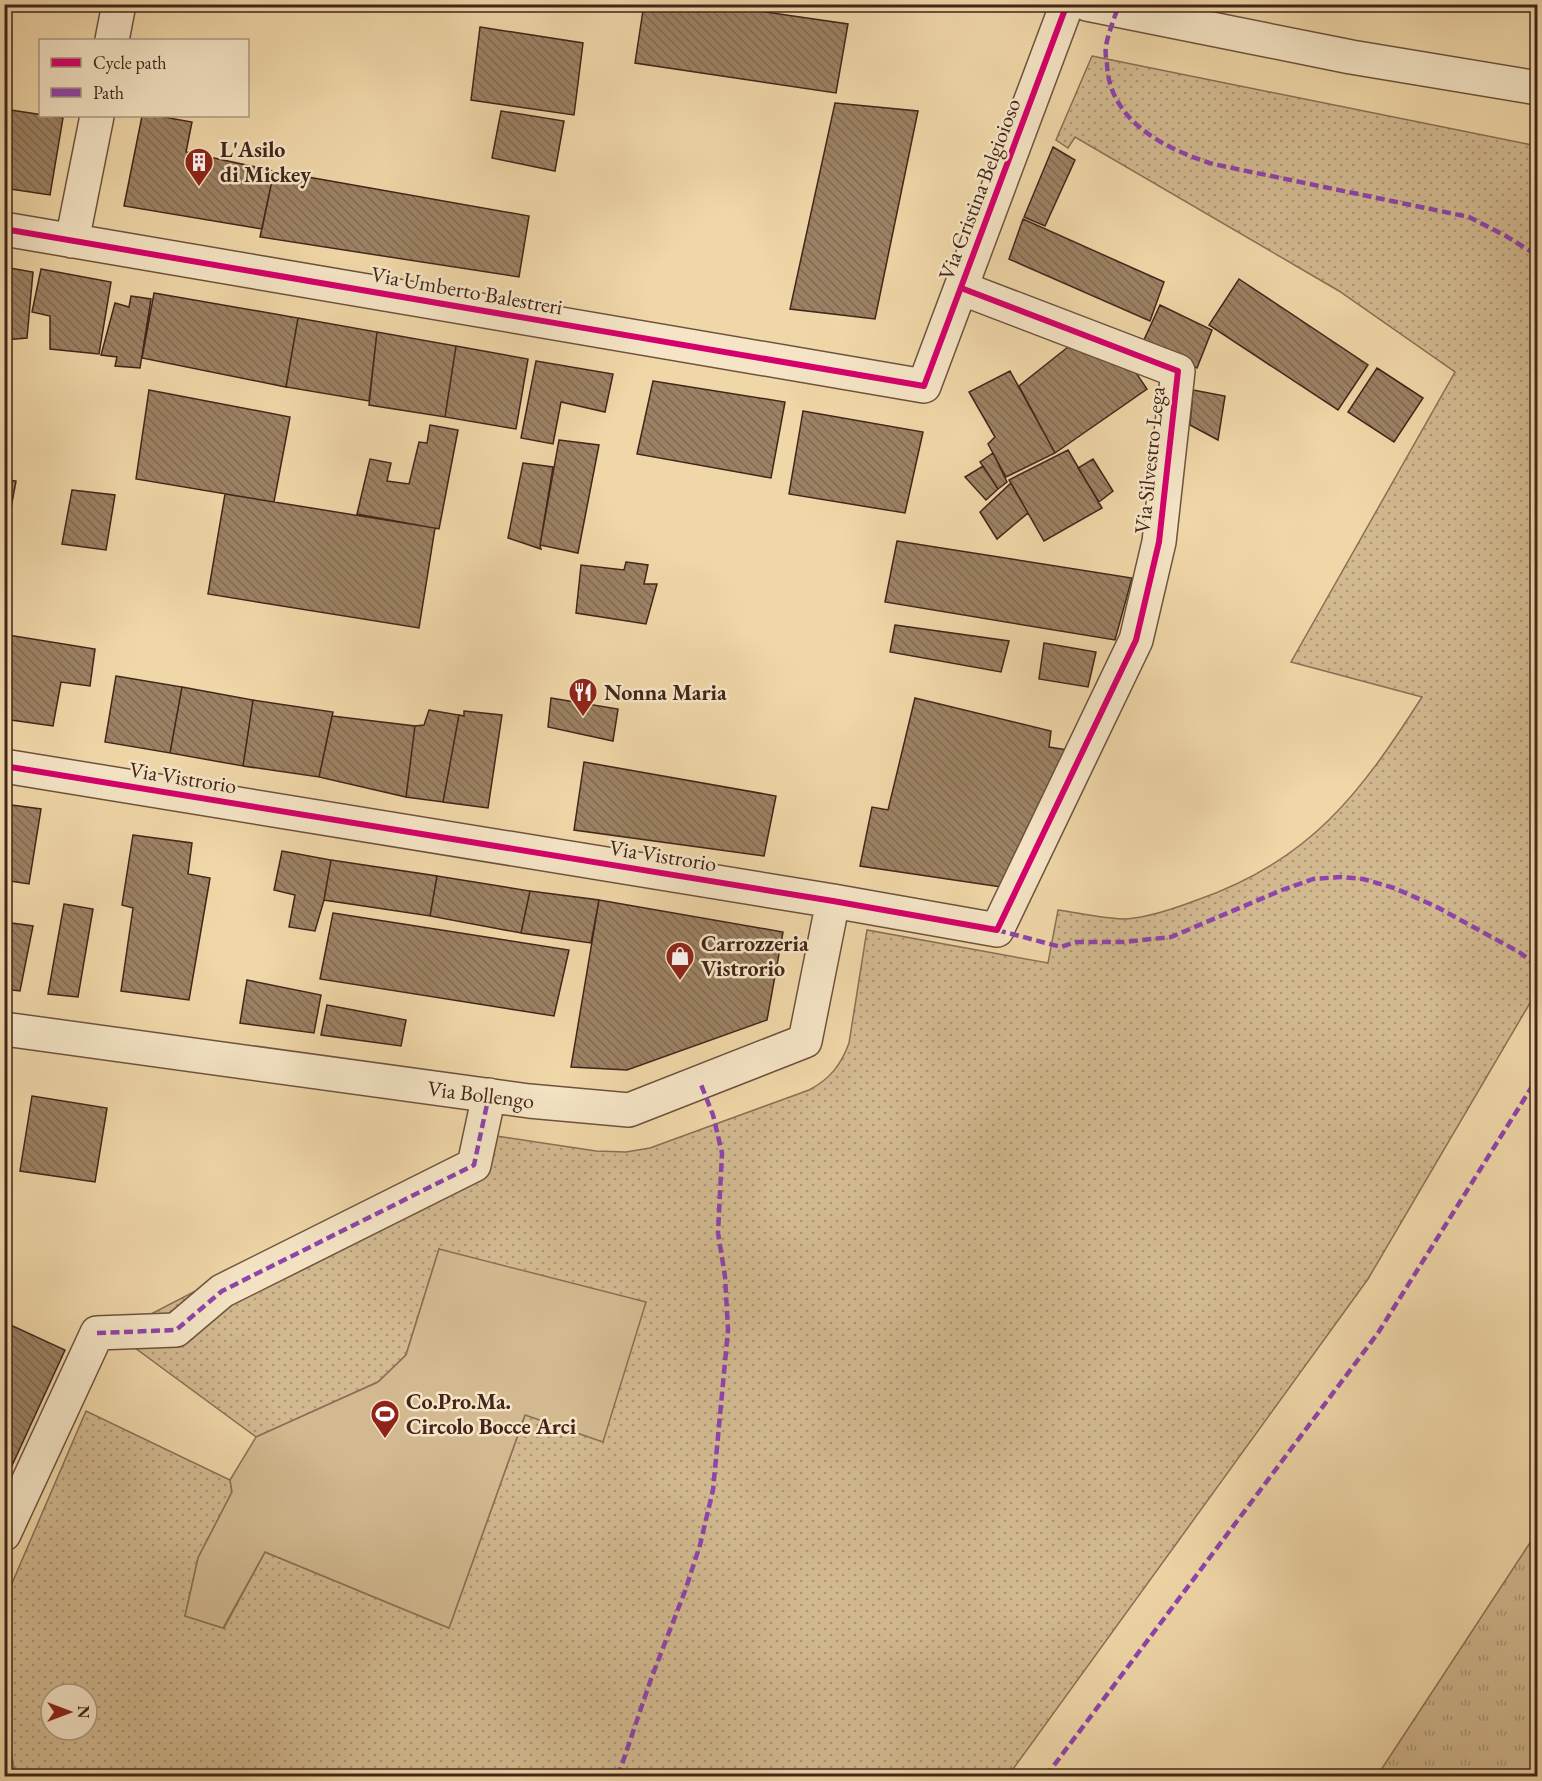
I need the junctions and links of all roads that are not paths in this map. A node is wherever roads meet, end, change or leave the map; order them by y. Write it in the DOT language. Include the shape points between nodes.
graph roads {
  1 [pos="119,4"];
  2 [pos="1067,4"];
  3 [pos="1087,4"];
  4 [pos="112,39"];
  5 [pos="1538,88"];
  6 [pos="97,117"];
  7 [pos="4,229"];
  8 [pos="72,241"];
  9 [pos="961,288"];
  10 [pos="924,386"];
  11 [pos="1136,640"];
  12 [pos="4,766"];
  13 [pos="833,902"];
  14 [pos="4,1029"];
  15 [pos="489,1095"];
  16 [pos="4,1534"];
  1 -- 4 [label="street"];
  2 -- 9 [label="street, Via Cristina Belgioioso"];
  3 -- 5 [label="street" via="1352,57"];
  6 -- 8 [label="street"];
  7 -- 8 [label="street, Via Umberto Balestreri"];
  8 -- 10 [label="street, Via Umberto Balestreri"];
  9 -- 10 [label="street, Via Cristina Belgioioso"];
  9 -- 11 [label="street, Via Silvestro Lega" via="1178,370 1159,542"];
  11 -- 13 [label="street, Via Vistrorio" via="997,930"];
  12 -- 13 [label="street, Via Vistrorio"];
  13 -- 15 [label="street, Via Bollengo" via="805,1041 628,1110"];
  14 -- 15 [label="street, Via Bollengo"];
  15 -- 16 [label="street" via="474,1165 222,1291 176,1330 97,1333"];
}
